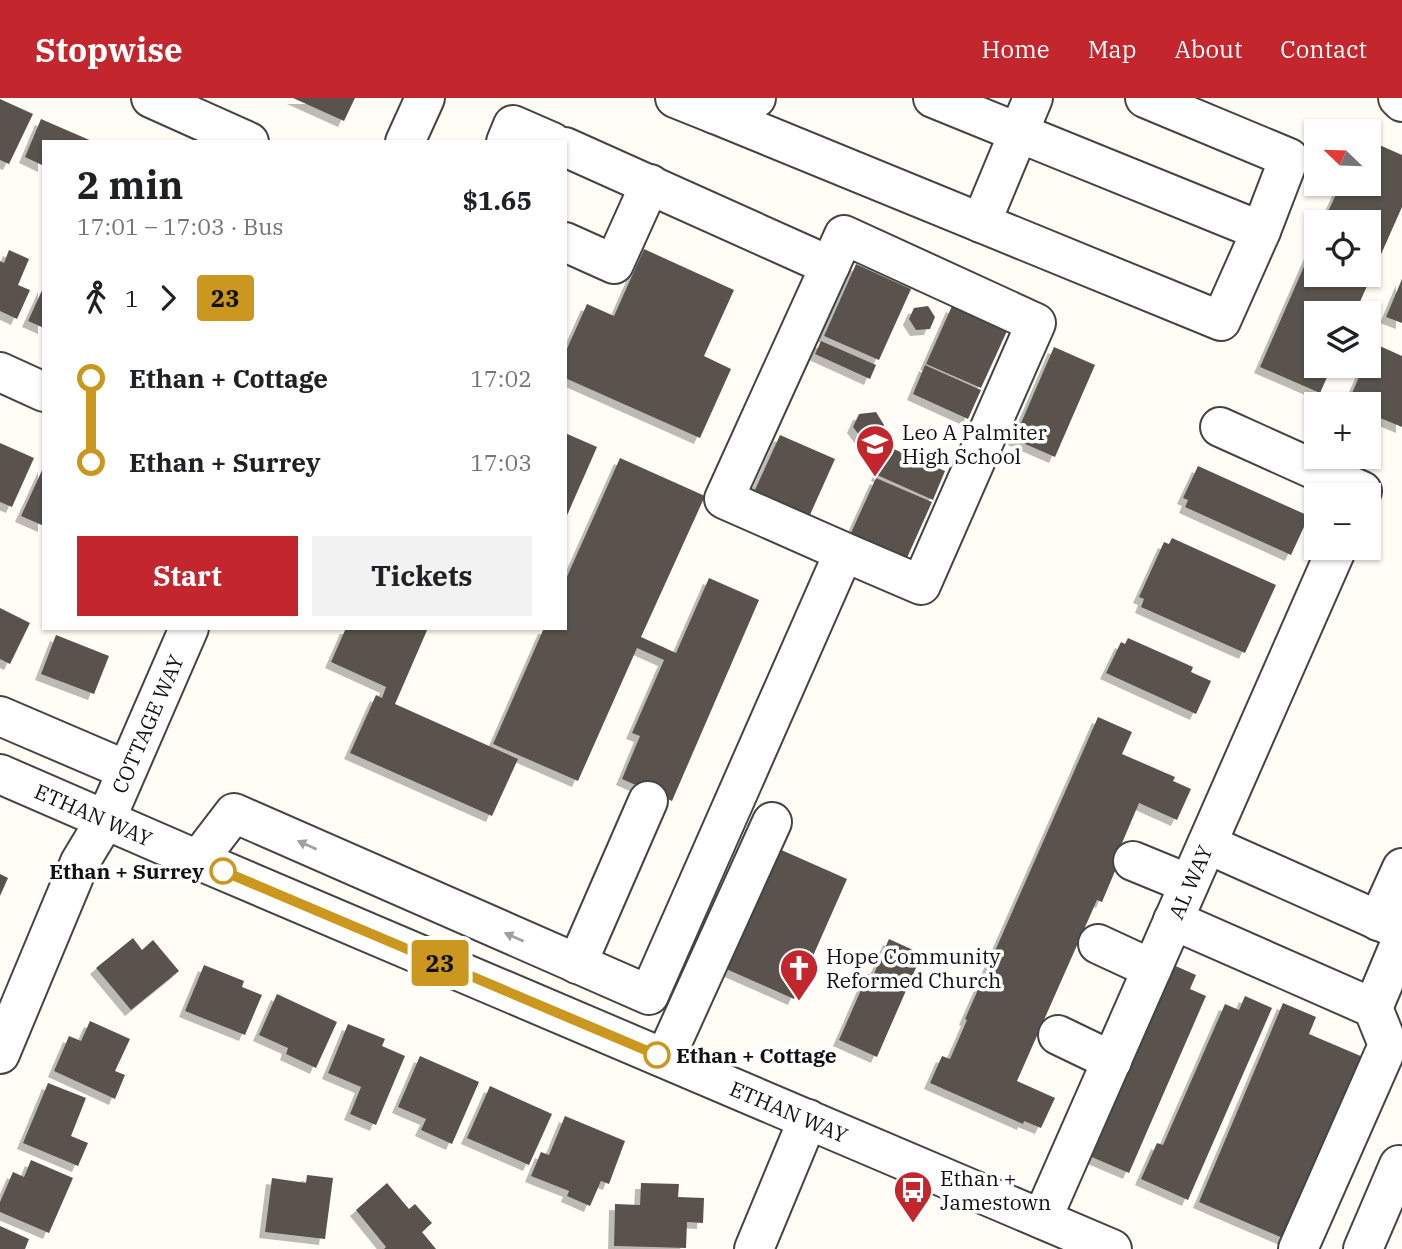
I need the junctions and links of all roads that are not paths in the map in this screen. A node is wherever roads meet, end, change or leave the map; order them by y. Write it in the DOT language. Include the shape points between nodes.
graph roads {
  1 [pos="151,98"];
  2 [pos="425,98"];
  3 [pos="675,98"];
  4 [pos="756,98"];
  5 [pos="933,98"];
  6 [pos="1033,98"];
  7 [pos="1145,98"];
  8 [pos="711,106"];
  9 [pos="1019,133"];
  10 [pos="245,140"];
  11 [pos="406,140"];
  12 [pos="507,140"];
  13 [pos="547,140"];
  14 [pos="567,148"];
  15 [pos="650,184"];
  16 [pos="981,223"];
  17 [pos="1261,231"];
  18 [pos="567,243"];
  19 [pos="830,266"];
  20 [pos="0,372"];
  21 [pos="42,391"];
  22 [pos="1220,426"];
  23 [pos="1349,483"];
  24 [pos="844,552"];
  25 [pos="1332,560"];
  26 [pos="188,630"];
  27 [pos="0,716"];
  28 [pos="126,770"];
  29 [pos="0,774"];
  30 [pos="648,800"];
  31 [pos="106,819"];
  32 [pos="772,822"];
  33 [pos="1207,844"];
  34 [pos="198,860"];
  35 [pos="1133,861"];
  36 [pos="1402,868"];
  37 [pos="1189,884"];
  38 [pos="1174,920"];
  39 [pos="1394,930"];
  40 [pos="1098,944"];
  41 [pos="577,964"];
  42 [pos="1152,969"];
  43 [pos="649,995"];
  44 [pos="1373,1008"];
  45 [pos="1058,1035"];
  46 [pos="629,1043"];
  47 [pos="0,1054"];
  48 [pos="665,1058"];
  49 [pos="1112,1061"];
  50 [pos="808,1119"];
  51 [pos="1399,1165"];
  52 [pos="1042,1219"];
  53 [pos="754,1249"];
  54 [pos="1112,1249"];
  55 [pos="1297,1249"];
  56 [pos="1363,1249"];
  1 -- 10 [label="street"];
  2 -- 11 [label="street"];
  3 -- 8 [label="street"];
  4 -- 8 [label="street"];
  5 -- 9 [label="street"];
  6 -- 9 [label="street"];
  7 -- 17 [label="street" via="1289,158"];
  8 -- 16 [label="street"];
  9 -- 16 [label="street"];
  9 -- 17 [label="street"];
  12 -- 13 [label="street" via="513,125"];
  14 -- 15 [label="street"];
  15 -- 18 [label="street" via="614,264"];
  15 -- 19 [label="street"];
  16 -- 17 [label="street" via="1221,321"];
  19 -- 24 [label="street" via="724,499"];
  19 -- 24 [label="street" via="844,235 1036,323 921,585"];
  20 -- 21 [label="street"];
  22 -- 23 [label="street"];
  24 -- 43 [label="street"];
  25 -- 33 [label="street, AL WAY"];
  26 -- 28 [label="street, COTTAGE WAY"];
  27 -- 28 [label="street"];
  28 -- 31 [label="street, COTTAGE WAY"];
  29 -- 31 [label="street, ETHAN WAY"];
  30 -- 41 [label="street"];
  31 -- 34 [label="street, ETHAN WAY"];
  31 -- 47 [label="street, COTTAGE WAY" via="80,862"];
  32 -- 48 [label="street"];
  33 -- 37 [label="street, AL WAY"];
  33 -- 39 [label="street"];
  41 -- 34 [label="street, one-way" via="234,813"];
  34 -- 46 [label="street, ETHAN WAY"];
  35 -- 37 [label="street"];
  36 -- 39 [label="street"];
  37 -- 38 [label="street, AL WAY"];
  38 -- 42 [label="street, AL WAY"];
  38 -- 44 [label="street"];
  39 -- 44 [label="street"];
  40 -- 42 [label="street"];
  41 -- 43 [label="street"];
  42 -- 49 [label="street, AL WAY"];
  43 -- 46 [label="street"];
  44 -- 55 [label="street" via="1388,1045"];
  45 -- 49 [label="street"];
  46 -- 48 [label="street, ETHAN WAY"];
  48 -- 50 [label="street, ETHAN WAY"];
  49 -- 52 [label="street, AL WAY"];
  50 -- 52 [label="street, ETHAN WAY"];
  50 -- 53 [label="street"];
  51 -- 56 [label="street"];
  52 -- 54 [label="street, ETHAN WAY"];
}
